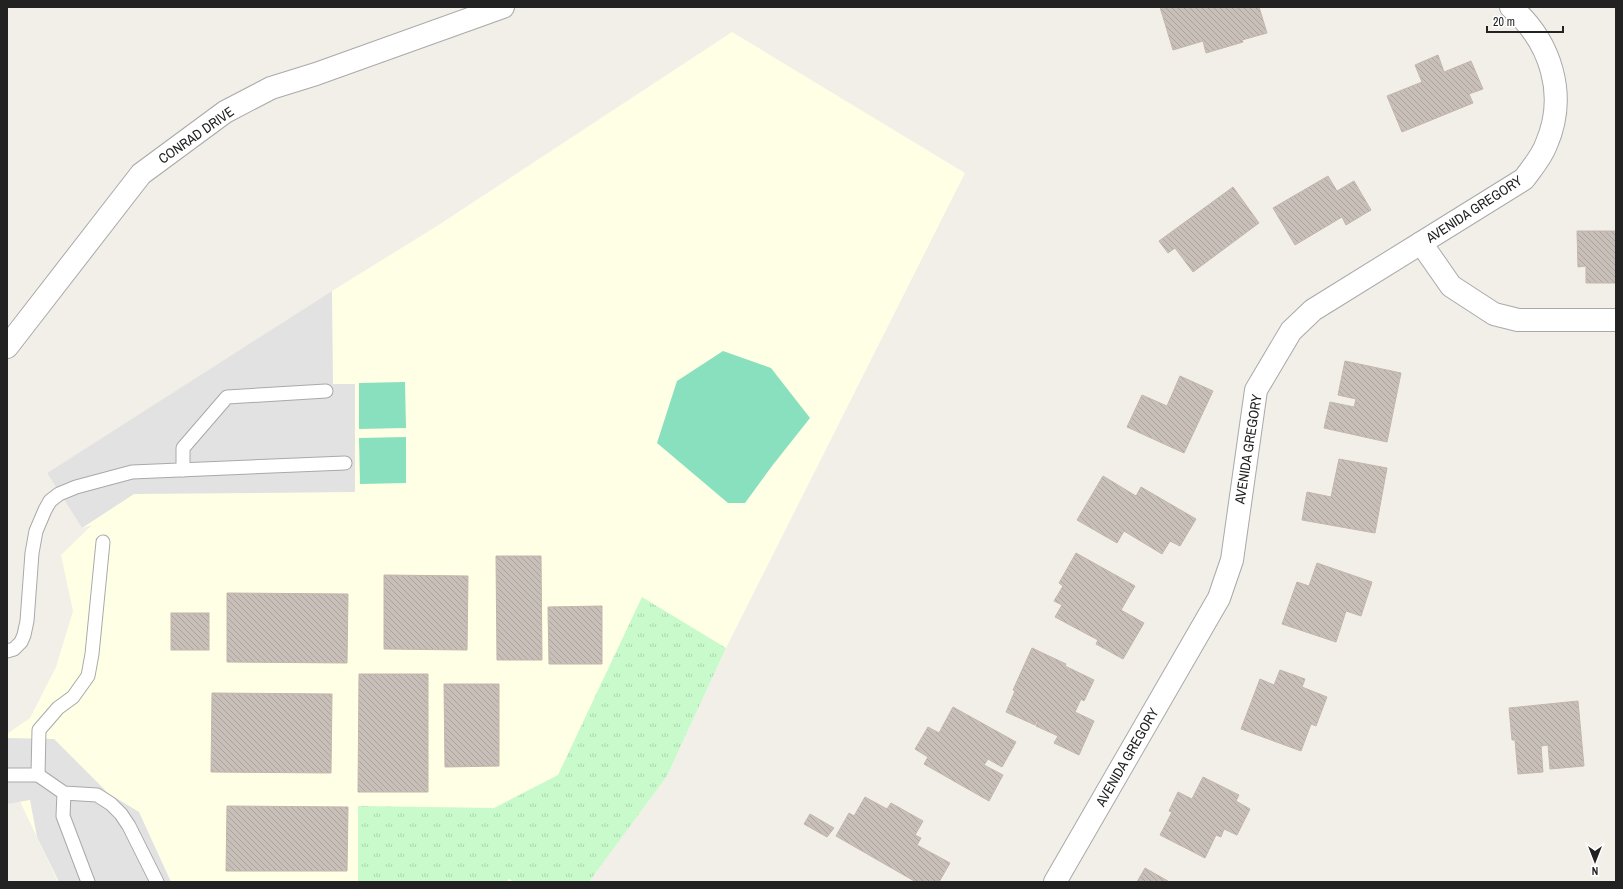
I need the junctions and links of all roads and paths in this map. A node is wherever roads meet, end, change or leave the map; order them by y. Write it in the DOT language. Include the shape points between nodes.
graph roads {
  1 [pos="503,7"];
  2 [pos="1511,7"];
  3 [pos="1421,243"];
  4 [pos="1616,320"];
  5 [pos="7,347"];
  6 [pos="326,391"];
  7 [pos="346,463"];
  8 [pos="183,470"];
  9 [pos="103,542"];
  10 [pos="7,651"];
  11 [pos="7,775"];
  12 [pos="38,775"];
  13 [pos="64,794"];
  14 [pos="88,882"];
  15 [pos="157,882"];
  16 [pos="1055,882"];
  1 -- 5 [label="street, CONRAD DRIVE" via="271,88 225,112 141,174"];
  2 -- 3 [label="street, AVENIDA GREGORY" via="1535,32 1552,68 1555,107 1546,146 1524,179"];
  3 -- 4 [label="street" via="1451,286 1494,314 1518,320"];
  3 -- 16 [label="street, AVENIDA GREGORY" via="1313,310 1291,331 1256,390 1232,560 1218,598"];
  6 -- 8 [label="lane" via="227,397 183,448"];
  7 -- 8 [label="lane"];
  8 -- 10 [label="lane" via="132,472 76,487 50,501 36,531 24,635 14,649"];
  9 -- 12 [label="lane" via="88,676 73,697 58,708 39,730"];
  11 -- 12 [label="lane"];
  12 -- 13 [label="lane"];
  13 -- 14 [label="lane" via="63,816"];
  13 -- 15 [label="lane" via="97,795 122,814"];
}
